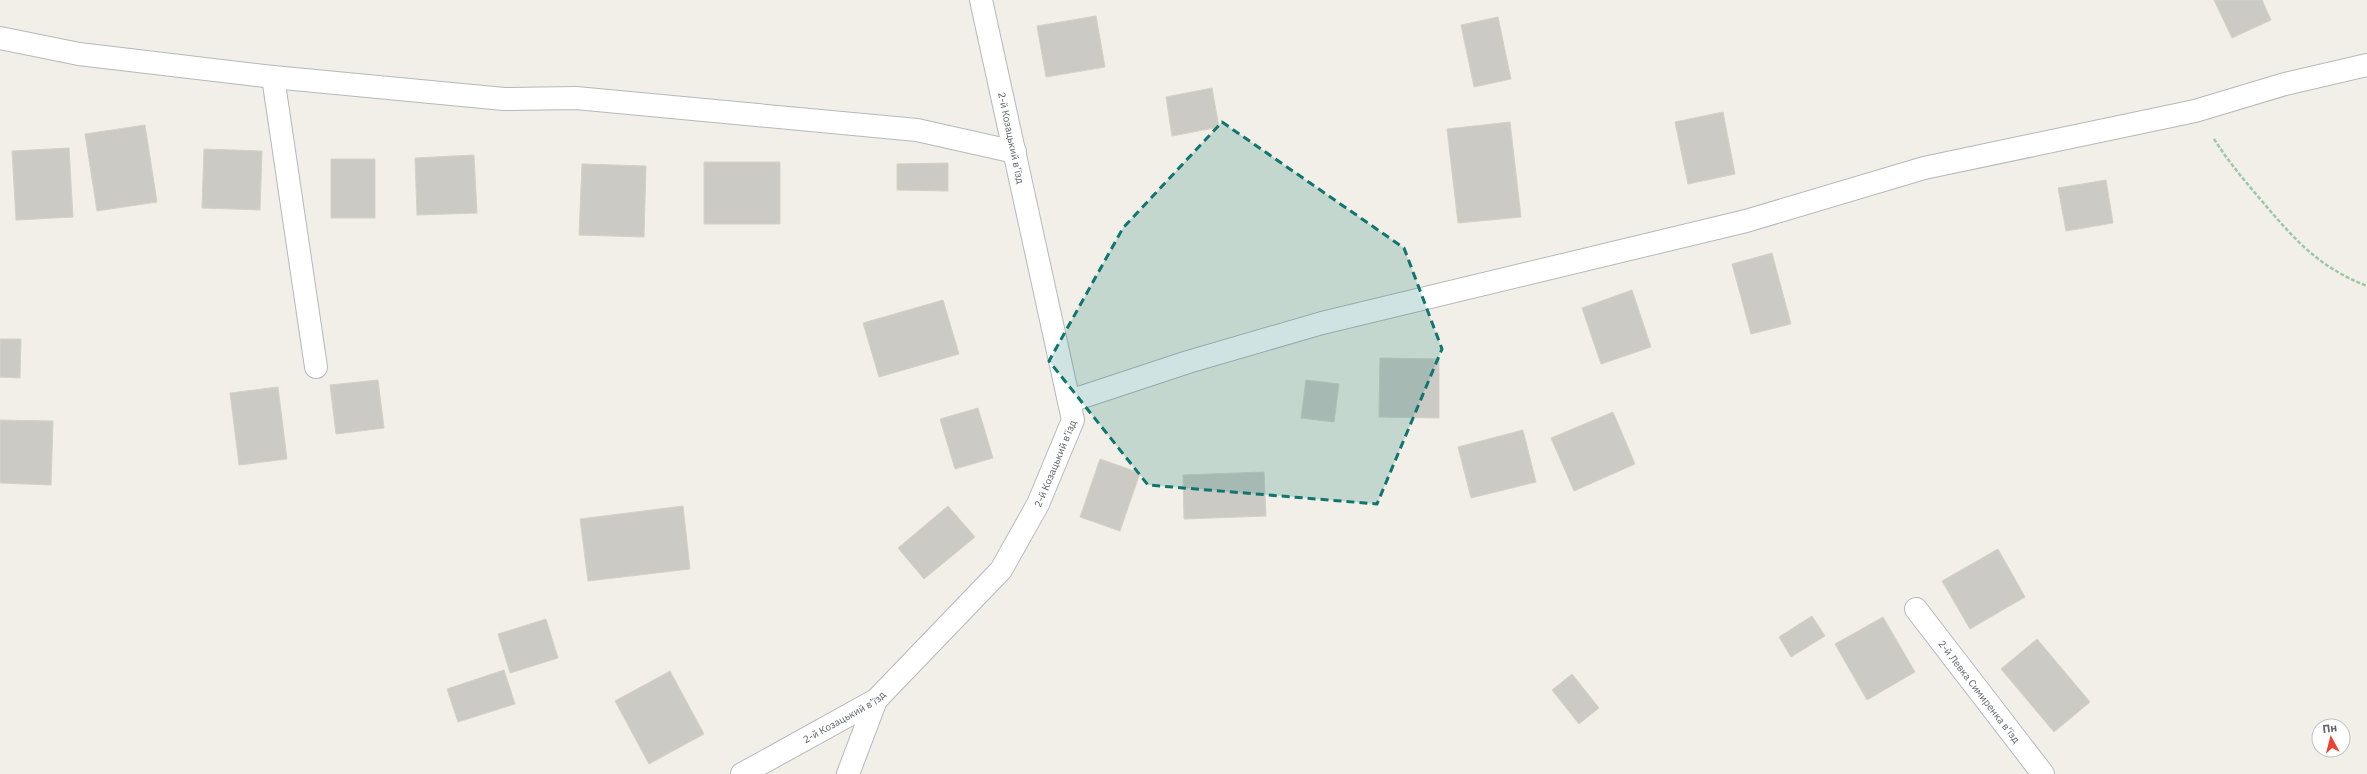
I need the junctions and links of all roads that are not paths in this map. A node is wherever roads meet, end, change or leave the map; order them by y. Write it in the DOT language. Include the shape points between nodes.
graph roads {
  1 [pos="981,0"];
  2 [pos="0,38"];
  3 [pos="2367,65"];
  4 [pos="273,77"];
  5 [pos="1015,152"];
  6 [pos="316,367"];
  7 [pos="1070,401"];
  8 [pos="1916,609"];
  9 [pos="876,700"];
  10 [pos="742,774"];
  11 [pos="848,774"];
  12 [pos="2043,774"];
  1 -- 5 [label="street, 2-й Козацький в’їзд"];
  2 -- 4 [label="street" via="79,54"];
  3 -- 7 [label="street" via="2285,84 2195,111 1924,168 1746,221 1322,323 1188,362"];
  4 -- 5 [label="street" via="504,99 576,98 917,130"];
  4 -- 6 [label="street"];
  5 -- 7 [label="street, 2-й Козацький в’їзд"];
  7 -- 9 [label="street, 2-й Козацький в’їзд" via="1070,427 1038,504 1001,570"];
  8 -- 12 [label="street, 2-й Левка Симиренка в’їзд"];
  9 -- 10 [label="street, 2-й Козацький в’їзд"];
  9 -- 11 [label="street"];
}
